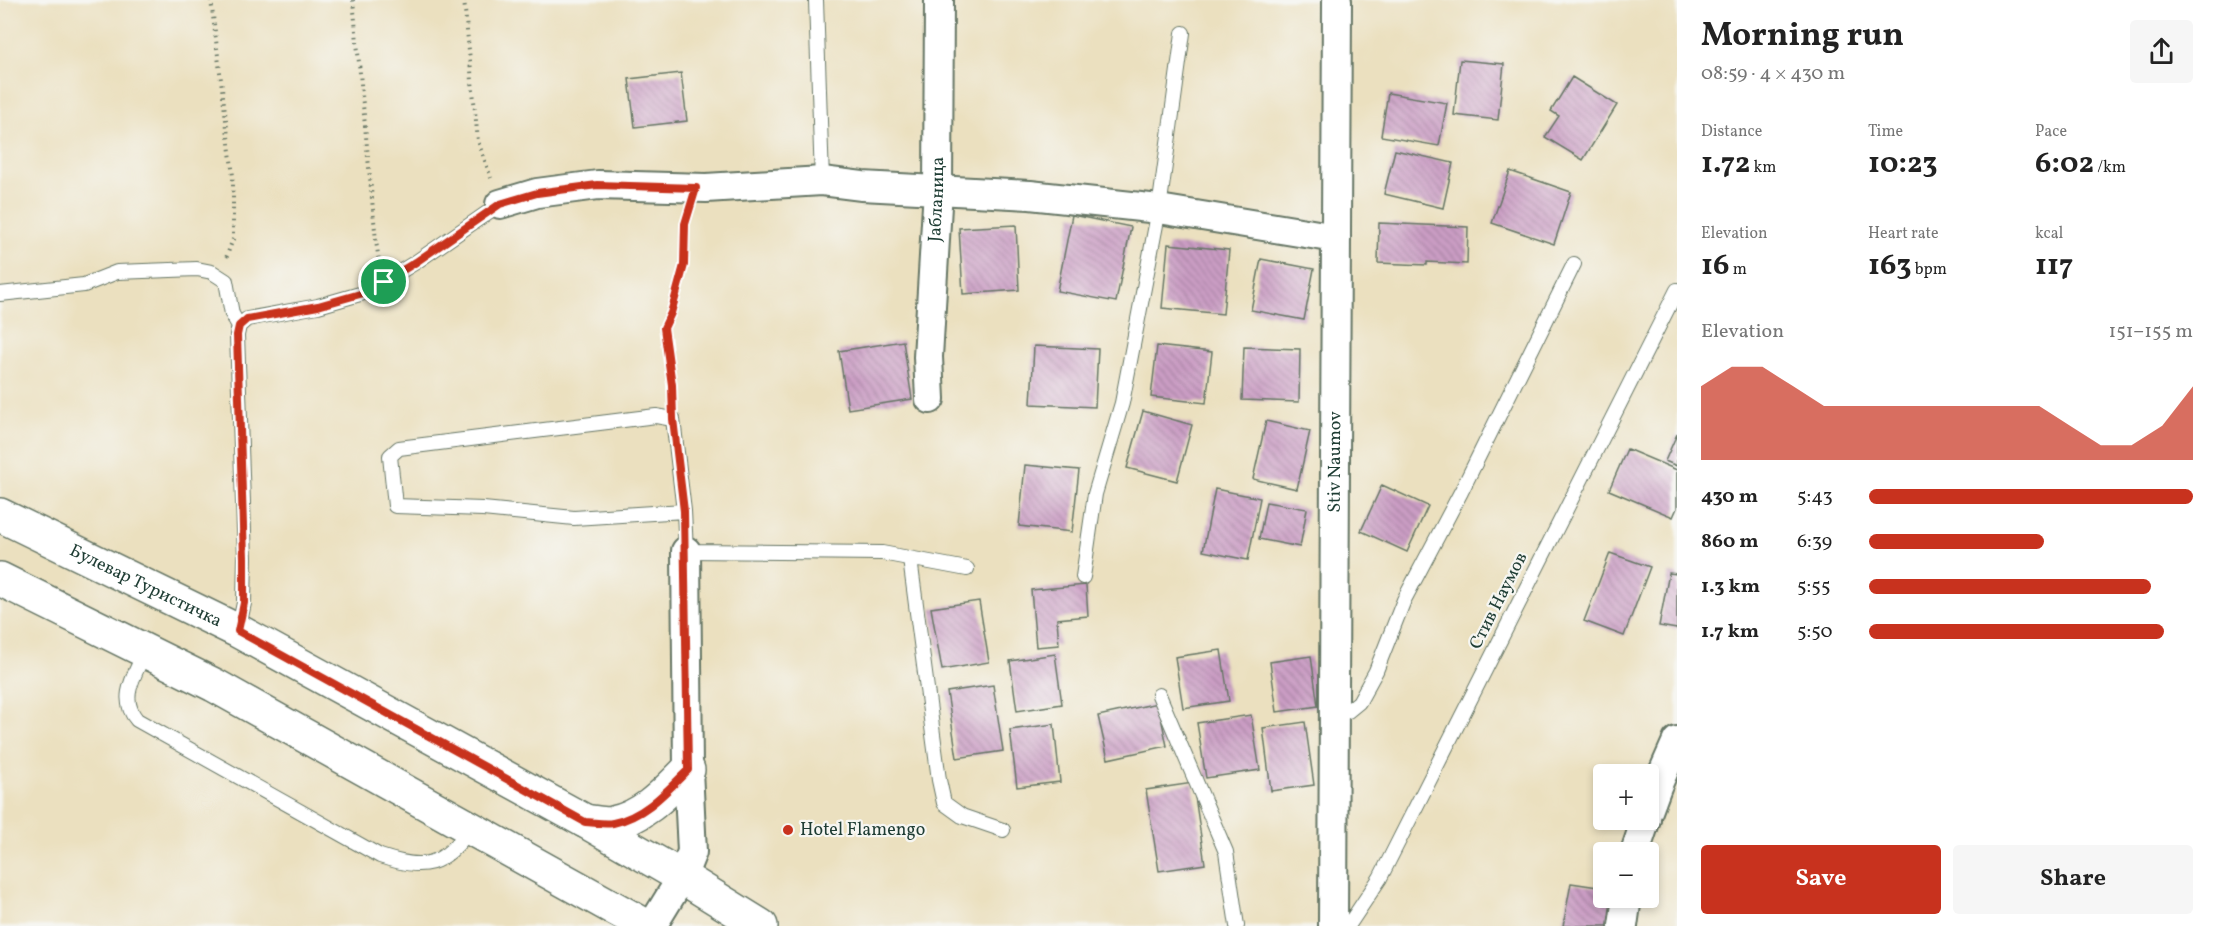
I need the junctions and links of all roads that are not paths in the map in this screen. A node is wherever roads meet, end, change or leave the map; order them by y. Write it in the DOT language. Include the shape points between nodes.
graph roads {
  1 [pos="816,0"];
  2 [pos="939,0"];
  3 [pos="1337,0"];
  4 [pos="1184,33"];
  5 [pos="822,181"];
  6 [pos="938,189"];
  7 [pos="500,204"];
  8 [pos="1159,209"];
  9 [pos="1336,238"];
  10 [pos="1574,264"];
  11 [pos="1677,290"];
  12 [pos="0,294"];
  13 [pos="239,326"];
  14 [pos="930,399"];
  15 [pos="684,511"];
  16 [pos="0,515"];
  17 [pos="686,551"];
  18 [pos="910,559"];
  19 [pos="967,569"];
  20 [pos="1083,577"];
  21 [pos="0,579"];
  22 [pos="238,631"];
  23 [pos="145,651"];
  24 [pos="1159,695"];
  25 [pos="1334,716"];
  26 [pos="1677,741"];
  27 [pos="688,770"];
  28 [pos="1659,782"];
  29 [pos="585,822"];
  30 [pos="471,828"];
  31 [pos="1004,830"];
  32 [pos="682,877"];
  33 [pos="1626,908"];
  34 [pos="646,926"];
  35 [pos="652,926"];
  36 [pos="761,926"];
  37 [pos="1237,926"];
  38 [pos="1333,926"];
  39 [pos="1348,926"];
  40 [pos="1623,926"];
  1 -- 5 [label="lane"];
  2 -- 6 [label="street, Јабланица"];
  3 -- 9 [label="street, Stiv Naumov"];
  4 -- 8 [label="lane"];
  5 -- 6 [label="street"];
  5 -- 7 [label="street" via="696,188 597,185 537,193"];
  6 -- 8 [label="street"];
  6 -- 14 [label="street, Јабланица" via="928,357"];
  7 -- 13 [label="lane" via="367,292 247,319"];
  8 -- 9 [label="street"];
  8 -- 20 [label="lane" via="1122,403 1095,494"];
  9 -- 25 [label="street, Stiv Naumov"];
  10 -- 25 [label="lane" via="1404,600 1376,672 1359,702"];
  11 -- 39 [label="lane, Стив Наумов" via="1380,878"];
  12 -- 13 [label="lane" via="84,285 117,272 197,269 226,281 232,314"];
  13 -- 22 [label="lane" via="244,603"];
  15 -- 15 [label="lane" via="574,518 395,506 390,456 399,448 656,416 673,419"];
  15 -- 17 [label="lane"];
  16 -- 22 [label="main road, Булевар Туристичка"];
  17 -- 18 [label="lane" via="882,553"];
  17 -- 27 [label="street"];
  18 -- 19 [label="lane"];
  18 -- 31 [label="lane" via="944,803 962,816"];
  21 -- 23 [label="main road"];
  22 -- 29 [label="main road, Булевар Туристичка"];
  23 -- 30 [label="main road" via="214,685"];
  23 -- 30 [label="lane" via="127,700 129,711 137,720 380,856 417,866 436,861"];
  24 -- 37 [label="lane" via="1226,852"];
  25 -- 38 [label="street, Stiv Naumov"];
  26 -- 28 [label="street"];
  27 -- 29 [label="main road" via="634,817 610,824"];
  27 -- 32 [label="street" via="692,852"];
  29 -- 32 [label="main road, Булевар Туристичка"];
  30 -- 34 [label="main road"];
  32 -- 35 [label="street"];
  32 -- 36 [label="main road, Булевар Туристичка"];
  33 -- 40 [label="street"];
}
